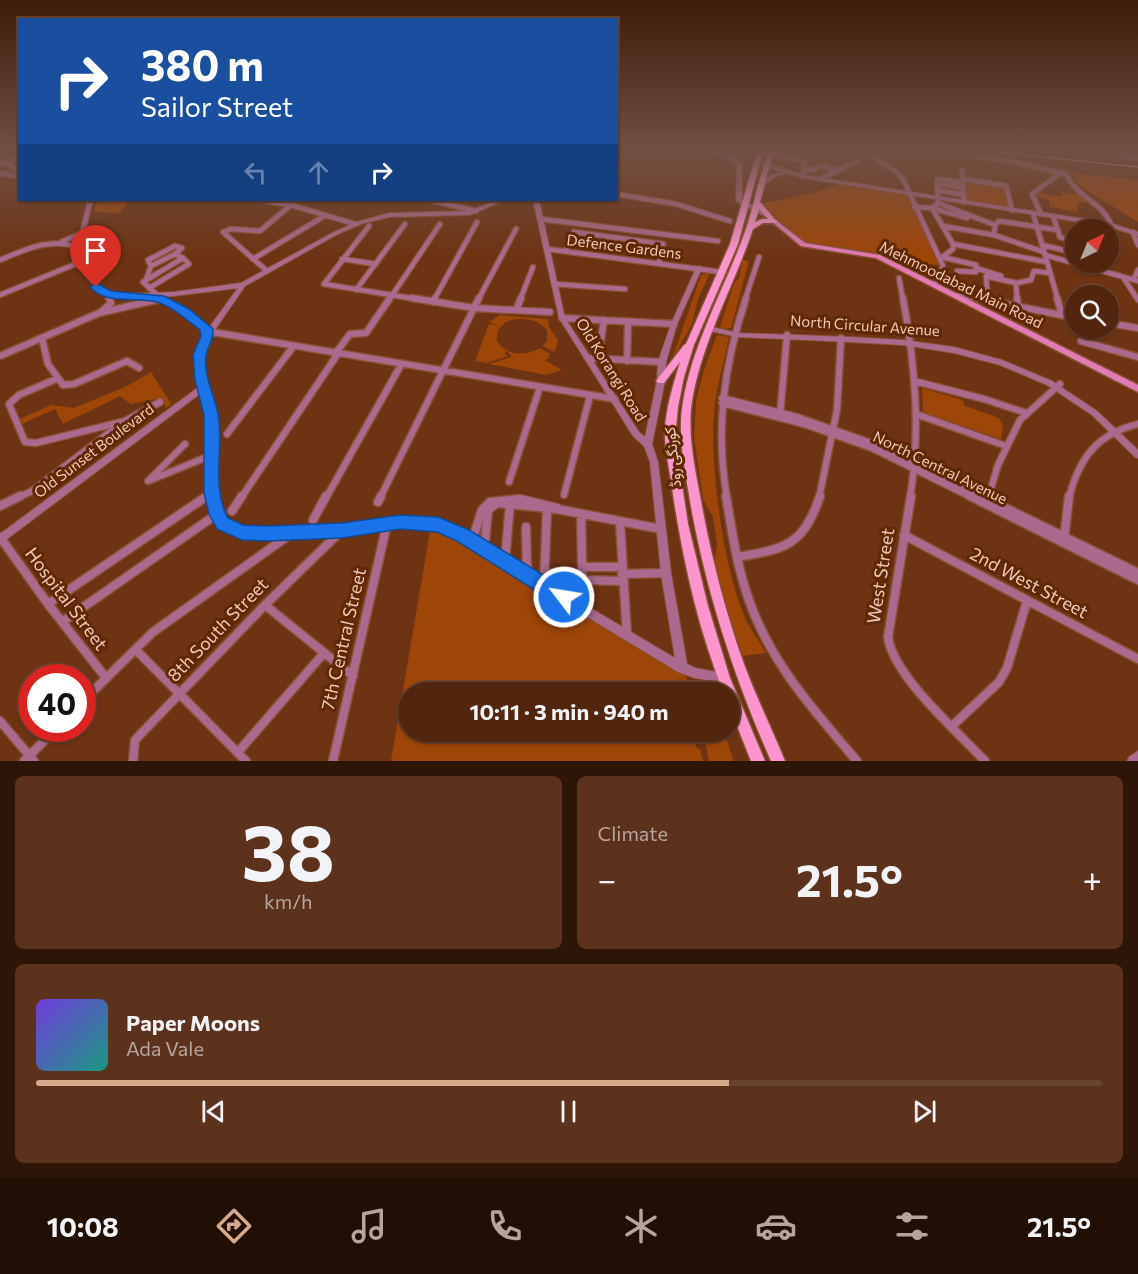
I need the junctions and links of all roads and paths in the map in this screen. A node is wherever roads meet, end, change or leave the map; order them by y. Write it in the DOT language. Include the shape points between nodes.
graph roads {
  1 [pos="738,186"];
  2 [pos="751,186"];
  3 [pos="760,186"];
  4 [pos="860,186"];
  5 [pos="905,186"];
  6 [pos="937,186"];
  7 [pos="963,186"];
  8 [pos="996,186"];
  9 [pos="1043,186"];
  10 [pos="1070,186"];
  11 [pos="937,190"];
  12 [pos="907,193"];
  13 [pos="618,194"];
  14 [pos="964,195"];
  15 [pos="938,200"];
  16 [pos="90,201"];
  17 [pos="266,201"];
  18 [pos="430,201"];
  19 [pos="499,201"];
  20 [pos="536,201"];
  21 [pos="964,202"];
  22 [pos="291,205"];
  23 [pos="746,205"];
  24 [pos="755,206"];
  25 [pos="914,207"];
  26 [pos="932,208"];
  27 [pos="1012,210"];
  28 [pos="476,211"];
  29 [pos="1033,213"];
  30 [pos="1041,214"];
  31 [pos="326,215"];
  32 [pos="1053,216"];
  33 [pos="967,218"];
  34 [pos="542,219"];
  35 [pos="1072,219"];
  36 [pos="1109,219"];
  37 [pos="773,220"];
  38 [pos="730,221"];
  39 [pos="477,222"];
  40 [pos="355,224"];
  41 [pos="405,224"];
  42 [pos="440,224"];
  43 [pos="995,225"];
  44 [pos="369,226"];
  45 [pos="943,226"];
  46 [pos="1037,226"];
  47 [pos="750,228"];
  48 [pos="1119,228"];
  49 [pos="516,229"];
  50 [pos="1058,230"];
  51 [pos="82,232"];
  52 [pos="1136,233"];
  53 [pos="994,235"];
  54 [pos="606,237"];
  55 [pos="1065,239"];
  56 [pos="571,240"];
  57 [pos="718,241"];
  58 [pos="56,243"];
  59 [pos="591,243"];
  60 [pos="603,244"];
  61 [pos="953,244"];
  62 [pos="1042,245"];
  63 [pos="1138,245"];
  64 [pos="625,247"];
  65 [pos="78,248"];
  66 [pos="547,249"];
  67 [pos="640,249"];
  68 [pos="1065,250"];
  69 [pos="566,251"];
  70 [pos="661,252"];
  71 [pos="175,254"];
  72 [pos="1044,254"];
  73 [pos="600,256"];
  74 [pos="759,257"];
  75 [pos="183,258"];
  76 [pos="941,258"];
  77 [pos="254,259"];
  78 [pos="342,259"];
  79 [pos="0,260"];
  80 [pos="1065,260"];
  81 [pos="1047,262"];
  82 [pos="78,263"];
  83 [pos="659,263"];
  84 [pos="376,264"];
  85 [pos="151,266"];
  86 [pos="533,267"];
  87 [pos="942,267"];
  88 [pos="699,268"];
  89 [pos="976,268"];
  90 [pos="1138,270"];
  91 [pos="267,271"];
  92 [pos="957,271"];
  93 [pos="721,272"];
  94 [pos="1050,273"];
  95 [pos="1110,273"];
  96 [pos="1122,276"];
  97 [pos="899,278"];
  98 [pos="987,278"];
  99 [pos="146,280"];
  100 [pos="1003,280"];
  101 [pos="1136,280"];
  102 [pos="1016,283"];
  103 [pos="554,284"];
  104 [pos="243,285"];
  105 [pos="935,285"];
  106 [pos="149,288"];
  107 [pos="625,289"];
  108 [pos="356,290"];
  109 [pos="108,294"];
  110 [pos="0,295"];
  111 [pos="393,296"];
  112 [pos="959,296"];
  113 [pos="158,297"];
  114 [pos="1137,298"];
  115 [pos="987,301"];
  116 [pos="433,302"];
  117 [pos="1018,307"];
  118 [pos="474,308"];
  119 [pos="516,310"];
  120 [pos="550,312"];
  121 [pos="99,313"];
  122 [pos="1062,315"];
  123 [pos="1065,316"];
  124 [pos="562,318"];
  125 [pos="604,320"];
  126 [pos="628,322"];
  127 [pos="674,324"];
  128 [pos="1119,325"];
  129 [pos="1138,328"];
  130 [pos="711,329"];
  131 [pos="734,333"];
  132 [pos="787,336"];
  133 [pos="207,337"];
  134 [pos="42,338"];
  135 [pos="841,339"];
  136 [pos="1081,341"];
  137 [pos="910,342"];
  138 [pos="690,345"];
  139 [pos="293,347"];
  140 [pos="336,354"];
  141 [pos="0,356"];
  142 [pos="1138,357"];
  143 [pos="588,358"];
  144 [pos="598,358"];
  145 [pos="627,361"];
  146 [pos="662,362"];
  147 [pos="401,365"];
  148 [pos="140,368"];
  149 [pos="444,372"];
  150 [pos="56,379"];
  151 [pos="661,381"];
  152 [pos="914,381"];
  153 [pos="1059,385"];
  154 [pos="205,386"];
  155 [pos="540,387"];
  156 [pos="1138,389"];
  157 [pos="590,396"];
  158 [pos="616,399"];
  159 [pos="722,401"];
  160 [pos="160,402"];
  161 [pos="1026,413"];
  162 [pos="916,414"];
  163 [pos="780,415"];
  164 [pos="124,421"];
  165 [pos="1138,424"];
  166 [pos="1117,428"];
  167 [pos="836,431"];
  168 [pos="652,432"];
  169 [pos="227,434"];
  170 [pos="636,434"];
  171 [pos="185,444"];
  172 [pos="648,444"];
  173 [pos="1006,447"];
  174 [pos="1138,450"];
  175 [pos="212,455"];
  176 [pos="1138,455"];
  177 [pos="915,466"];
  178 [pos="509,482"];
  179 [pos="212,493"];
  180 [pos="564,495"];
  181 [pos="988,499"];
  182 [pos="378,502"];
  183 [pos="510,504"];
  184 [pos="0,506"];
  185 [pos="547,509"];
  186 [pos="557,509"];
  187 [pos="232,511"];
  188 [pos="217,514"];
  189 [pos="581,514"];
  190 [pos="313,520"];
  191 [pos="620,522"];
  192 [pos="387,524"];
  193 [pos="526,527"];
  194 [pos="661,529"];
  195 [pos="342,530"];
  196 [pos="292,533"];
  197 [pos="904,535"];
  198 [pos="0,538"];
  199 [pos="1064,540"];
  200 [pos="476,543"];
  201 [pos="737,557"];
  202 [pos="505,561"];
  203 [pos="583,567"];
  204 [pos="525,573"];
  205 [pos="666,573"];
  206 [pos="1138,573"];
  207 [pos="622,574"];
  208 [pos="583,580"];
  209 [pos="1138,580"];
  210 [pos="544,586"];
  211 [pos="1027,601"];
  212 [pos="48,604"];
  213 [pos="265,605"];
  214 [pos="583,609"];
  215 [pos="62,622"];
  216 [pos="627,634"];
  217 [pos="136,650"];
  218 [pos="324,652"];
  219 [pos="1138,659"];
  220 [pos="682,668"];
  221 [pos="353,676"];
  222 [pos="106,678"];
  223 [pos="724,678"];
  224 [pos="96,688"];
  225 [pos="179,694"];
  226 [pos="0,721"];
  227 [pos="952,726"];
  228 [pos="45,742"];
  229 [pos="238,752"];
  230 [pos="1138,757"];
  231 [pos="30,759"];
  232 [pos="132,761"];
  233 [pos="246,761"];
  234 [pos="333,761"];
  235 [pos="758,761"];
  236 [pos="778,761"];
  237 [pos="857,761"];
  238 [pos="985,761"];
  239 [pos="1133,761"];
  1 -- 23 [label="street" via="739,202"];
  2 -- 23 [label="main road, کورنگی روڈ"];
  3 -- 24 [label="main road, کورنگی روڈ"];
  4 -- 12 [label="street"];
  5 -- 12 [label="street"];
  6 -- 11 [label="street"];
  7 -- 14 [label="street"];
  8 -- 27 [label="street" via="1006,186"];
  9 -- 30 [label="street" via="1032,194"];
  10 -- 36 [label="street"];
  11 -- 14 [label="street"];
  11 -- 15 [label="street"];
  12 -- 15 [label="street"];
  12 -- 25 [label="street"];
  13 -- 38 [label="street" via="684,206"];
  14 -- 21 [label="street"];
  15 -- 21 [label="street"];
  15 -- 26 [label="street"];
  15 -- 43 [label="street"];
  16 -- 51 [label="street"];
  17 -- 22 [label="street"];
  18 -- 28 [label="street"];
  19 -- 28 [label="street"];
  20 -- 34 [label="street, Old Korangi Road"];
  21 -- 27 [label="street"];
  22 -- 31 [label="street"];
  22 -- 77 [label="street" via="260,231 223,232"];
  23 -- 24 [label="street"];
  23 -- 93 [label="main road, کورنگی روڈ"];
  24 -- 37 [label="main road"];
  24 -- 47 [label="main road, کورنگی روڈ"];
  25 -- 26 [label="street"];
  25 -- 76 [label="street"];
  26 -- 33 [label="street"];
  26 -- 45 [label="street"];
  27 -- 29 [label="street"];
  28 -- 91 [label="street" via="389,215 359,223"];
  29 -- 30 [label="street"];
  29 -- 46 [label="street"];
  30 -- 32 [label="street"];
  31 -- 40 [label="street"];
  31 -- 77 [label="street"];
  32 -- 35 [label="street"];
  32 -- 50 [label="street"];
  34 -- 57 [label="street"];
  34 -- 66 [label="street, Old Korangi Road"];
  37 -- 47 [label="main road"];
  37 -- 105 [label="main road, Mehmoodabad Main Road" via="803,244 878,256"];
  39 -- 116 [label="street"];
  41 -- 84 [label="street"];
  42 -- 111 [label="street"];
  43 -- 46 [label="street" via="999,221"];
  43 -- 53 [label="street"];
  44 -- 78 [label="street"];
  45 -- 53 [label="street"];
  45 -- 61 [label="street"];
  46 -- 50 [label="street"];
  46 -- 62 [label="street"];
  47 -- 130 [label="main road, کورنگی روڈ"];
  48 -- 52 [label="street"];
  49 -- 118 [label="street"];
  50 -- 55 [label="street"];
  51 -- 58 [label="street"];
  51 -- 65 [label="street"];
  52 -- 63 [label="street"];
  53 -- 72 [label="street"];
  54 -- 56 [label="street" via="574,232"];
  54 -- 60 [label="street"];
  54 -- 70 [label="street" via="663,244"];
  56 -- 59 [label="street"];
  56 -- 69 [label="street"];
  58 -- 65 [label="street"];
  58 -- 79 [label="street"];
  60 -- 64 [label="street"];
  60 -- 73 [label="street"];
  61 -- 76 [label="street" via="953,249"];
  61 -- 81 [label="street"];
  62 -- 68 [label="street"];
  62 -- 72 [label="street"];
  65 -- 82 [label="street"];
  66 -- 69 [label="street, Defence Gardens"];
  66 -- 103 [label="street, Old Korangi Road"];
  67 -- 70 [label="street"];
  69 -- 73 [label="street, Defence Gardens"];
  70 -- 83 [label="street"];
  71 -- 75 [label="street"];
  71 -- 85 [label="street"];
  71 -- 85 [label="street" via="182,248 174,246 151,258"];
  72 -- 80 [label="street"];
  72 -- 81 [label="street"];
  73 -- 83 [label="street, Defence Gardens"];
  74 -- 131 [label="street"];
  75 -- 99 [label="street"];
  75 -- 106 [label="street" via="189,264"];
  76 -- 87 [label="street"];
  76 -- 89 [label="street"];
  77 -- 91 [label="street"];
  78 -- 84 [label="street"];
  78 -- 108 [label="street" via="324,284"];
  81 -- 94 [label="street"];
  82 -- 109 [label="street" via="96,287"];
  82 -- 110 [label="street"];
  83 -- 88 [label="street, Defence Gardens"];
  84 -- 108 [label="street"];
  85 -- 99 [label="street"];
  86 -- 119 [label="street"];
  87 -- 92 [label="street"];
  87 -- 105 [label="street"];
  88 -- 93 [label="street, Defence Gardens"];
  88 -- 127 [label="street"];
  89 -- 92 [label="street" via="976,272"];
  89 -- 100 [label="street"];
  90 -- 101 [label="street"];
  91 -- 104 [label="street"];
  92 -- 98 [label="street"];
  93 -- 138 [label="main road, کورنگی روڈ"];
  94 -- 102 [label="street" via="1034,271 1031,280"];
  94 -- 122 [label="street"];
  95 -- 96 [label="street"];
  96 -- 101 [label="street"];
  96 -- 114 [label="street"];
  97 -- 137 [label="street, West Street"];
  98 -- 100 [label="street"];
  98 -- 115 [label="street"];
  99 -- 106 [label="street" via="143,283"];
  100 -- 102 [label="street"];
  102 -- 117 [label="street"];
  103 -- 107 [label="street"];
  103 -- 124 [label="street, Old Korangi Road"];
  104 -- 113 [label="street"];
  104 -- 133 [label="street"];
  105 -- 112 [label="main road, Mehmoodabad Main Road"];
  106 -- 113 [label="street"];
  108 -- 111 [label="street"];
  109 -- 113 [label="street"];
  109 -- 121 [label="street" via="111,303"];
  111 -- 116 [label="street"];
  111 -- 140 [label="street" via="366,333 350,334"];
  112 -- 115 [label="street"];
  112 -- 156 [label="main road, Mehmoodabad Main Road"];
  113 -- 121 [label="street"];
  113 -- 133 [label="street" via="203,325"];
  115 -- 117 [label="street"];
  116 -- 118 [label="street"];
  117 -- 122 [label="street"];
  118 -- 119 [label="street"];
  118 -- 149 [label="street"];
  119 -- 120 [label="street"];
  121 -- 134 [label="street"];
  122 -- 123 [label="street"];
  124 -- 125 [label="street"];
  124 -- 143 [label="street, Old Korangi Road"];
  125 -- 126 [label="street"];
  125 -- 144 [label="street"];
  126 -- 127 [label="street"];
  126 -- 145 [label="street"];
  127 -- 146 [label="street"];
  128 -- 129 [label="street"];
  130 -- 131 [label="street, North Circular Avenue"];
  130 -- 236 [label="main road, کورنگی روڈ" via="688,398 687,452 713,589"];
  131 -- 132 [label="street, North Circular Avenue"];
  131 -- 159 [label="street"];
  132 -- 135 [label="street, North Circular Avenue"];
  132 -- 163 [label="street"];
  133 -- 139 [label="street"];
  133 -- 154 [label="street" via="200,355"];
  134 -- 141 [label="street"];
  134 -- 150 [label="street" via="41,348"];
  135 -- 137 [label="street, North Circular Avenue"];
  135 -- 167 [label="street"];
  136 -- 142 [label="street"];
  137 -- 152 [label="street, West Street"];
  137 -- 153 [label="street, North Circular Avenue" via="985,356"];
  138 -- 151 [label="main road"];
  138 -- 223 [label="main road, کورنگی روڈ" via="673,407 670,438 688,555"];
  139 -- 140 [label="street"];
  139 -- 169 [label="street"];
  140 -- 147 [label="street"];
  140 -- 187 [label="street"];
  143 -- 144 [label="street"];
  143 -- 158 [label="street, Old Korangi Road"];
  144 -- 145 [label="street"];
  145 -- 146 [label="street"];
  146 -- 151 [label="street"];
  147 -- 149 [label="street"];
  147 -- 190 [label="street"];
  148 -- 150 [label="street" via="127,361 74,384 63,385"];
  149 -- 155 [label="street"];
  149 -- 182 [label="street"];
  150 -- 164 [label="street" via="9,404 25,442 36,443"];
  151 -- 168 [label="street"];
  152 -- 161 [label="street"];
  152 -- 162 [label="street, West Street"];
  153 -- 161 [label="street"];
  153 -- 166 [label="street, North Circular Avenue"];
  154 -- 175 [label="street" via="211,415"];
  154 -- 198 [label="street, Old Sunset Boulevard"];
  155 -- 157 [label="street"];
  155 -- 178 [label="street"];
  157 -- 158 [label="street"];
  157 -- 180 [label="street"];
  158 -- 170 [label="street, Old Korangi Road"];
  159 -- 163 [label="street, North Central Avenue"];
  159 -- 201 [label="street" via="721,466"];
  160 -- 164 [label="street"];
  161 -- 173 [label="street"];
  162 -- 173 [label="street"];
  162 -- 177 [label="street, West Street"];
  163 -- 167 [label="street, North Central Avenue"];
  164 -- 184 [label="street" via="32,491"];
  165 -- 166 [label="street"];
  166 -- 174 [label="street"];
  166 -- 176 [label="street"];
  166 -- 199 [label="street" via="1092,447 1074,480"];
  167 -- 177 [label="street, North Central Avenue"];
  167 -- 201 [label="street" via="814,516 802,534 780,550"];
  168 -- 170 [label="street"];
  168 -- 172 [label="street"];
  170 -- 172 [label="street, Old Korangi Road"];
  171 -- 175 [label="street" via="148,481"];
  172 -- 194 [label="street" via="654,462"];
  173 -- 181 [label="street"];
  175 -- 179 [label="street"];
  177 -- 181 [label="street, North Central Avenue"];
  177 -- 197 [label="street, West Street"];
  177 -- 199 [label="street, North Central Avenue"];
  179 -- 188 [label="street"];
  179 -- 212 [label="street"];
  181 -- 199 [label="street, North Central Avenue"];
  183 -- 185 [label="street"];
  183 -- 200 [label="street" via="497,504 488,510 484,541"];
  183 -- 202 [label="street"];
  185 -- 186 [label="street"];
  185 -- 210 [label="street"];
  186 -- 189 [label="street"];
  186 -- 200 [label="street" via="511,498 492,500 483,507"];
  188 -- 196 [label="street" via="222,524 242,532"];
  188 -- 215 [label="street"];
  189 -- 191 [label="street"];
  189 -- 203 [label="street"];
  191 -- 194 [label="street"];
  191 -- 207 [label="street"];
  192 -- 195 [label="street"];
  192 -- 200 [label="street" via="438,525"];
  192 -- 221 [label="street, 7th Central Street"];
  193 -- 204 [label="street"];
  194 -- 205 [label="street"];
  195 -- 196 [label="street"];
  195 -- 213 [label="street, 8th South Street"];
  196 -- 217 [label="street" via="153,633"];
  197 -- 211 [label="street, 2nd West Street"];
  197 -- 227 [label="street, West Street" via="889,647 910,682"];
  198 -- 212 [label="street, Hospital Street"];
  199 -- 206 [label="street, North Central Avenue"];
  199 -- 209 [label="street, North Central Avenue"];
  200 -- 202 [label="street"];
  201 -- 237 [label="street" via="758,624 783,667"];
  202 -- 204 [label="street"];
  203 -- 207 [label="street"];
  203 -- 208 [label="street"];
  204 -- 210 [label="street"];
  205 -- 207 [label="street"];
  205 -- 220 [label="street"];
  207 -- 208 [label="street"];
  207 -- 216 [label="street"];
  208 -- 214 [label="street"];
  210 -- 214 [label="street"];
  211 -- 219 [label="street, 2nd West Street"];
  211 -- 227 [label="street" via="999,682"];
  212 -- 215 [label="street, Hospital Street"];
  213 -- 218 [label="street"];
  213 -- 225 [label="street, 8th South Street"];
  214 -- 216 [label="street"];
  215 -- 222 [label="street, Hospital Street"];
  216 -- 220 [label="street"];
  217 -- 222 [label="street"];
  217 -- 225 [label="street"];
  218 -- 221 [label="street"];
  218 -- 229 [label="street"];
  220 -- 223 [label="street"];
  221 -- 234 [label="street, 7th Central Street"];
  222 -- 224 [label="street"];
  223 -- 235 [label="main road, کورنگی روڈ"];
  225 -- 229 [label="street"];
  225 -- 232 [label="street, 8th South Street" via="135,740"];
  226 -- 231 [label="street"];
  227 -- 238 [label="street, West Street"];
  228 -- 231 [label="street"];
  229 -- 233 [label="street"];
  230 -- 239 [label="street"];
}
